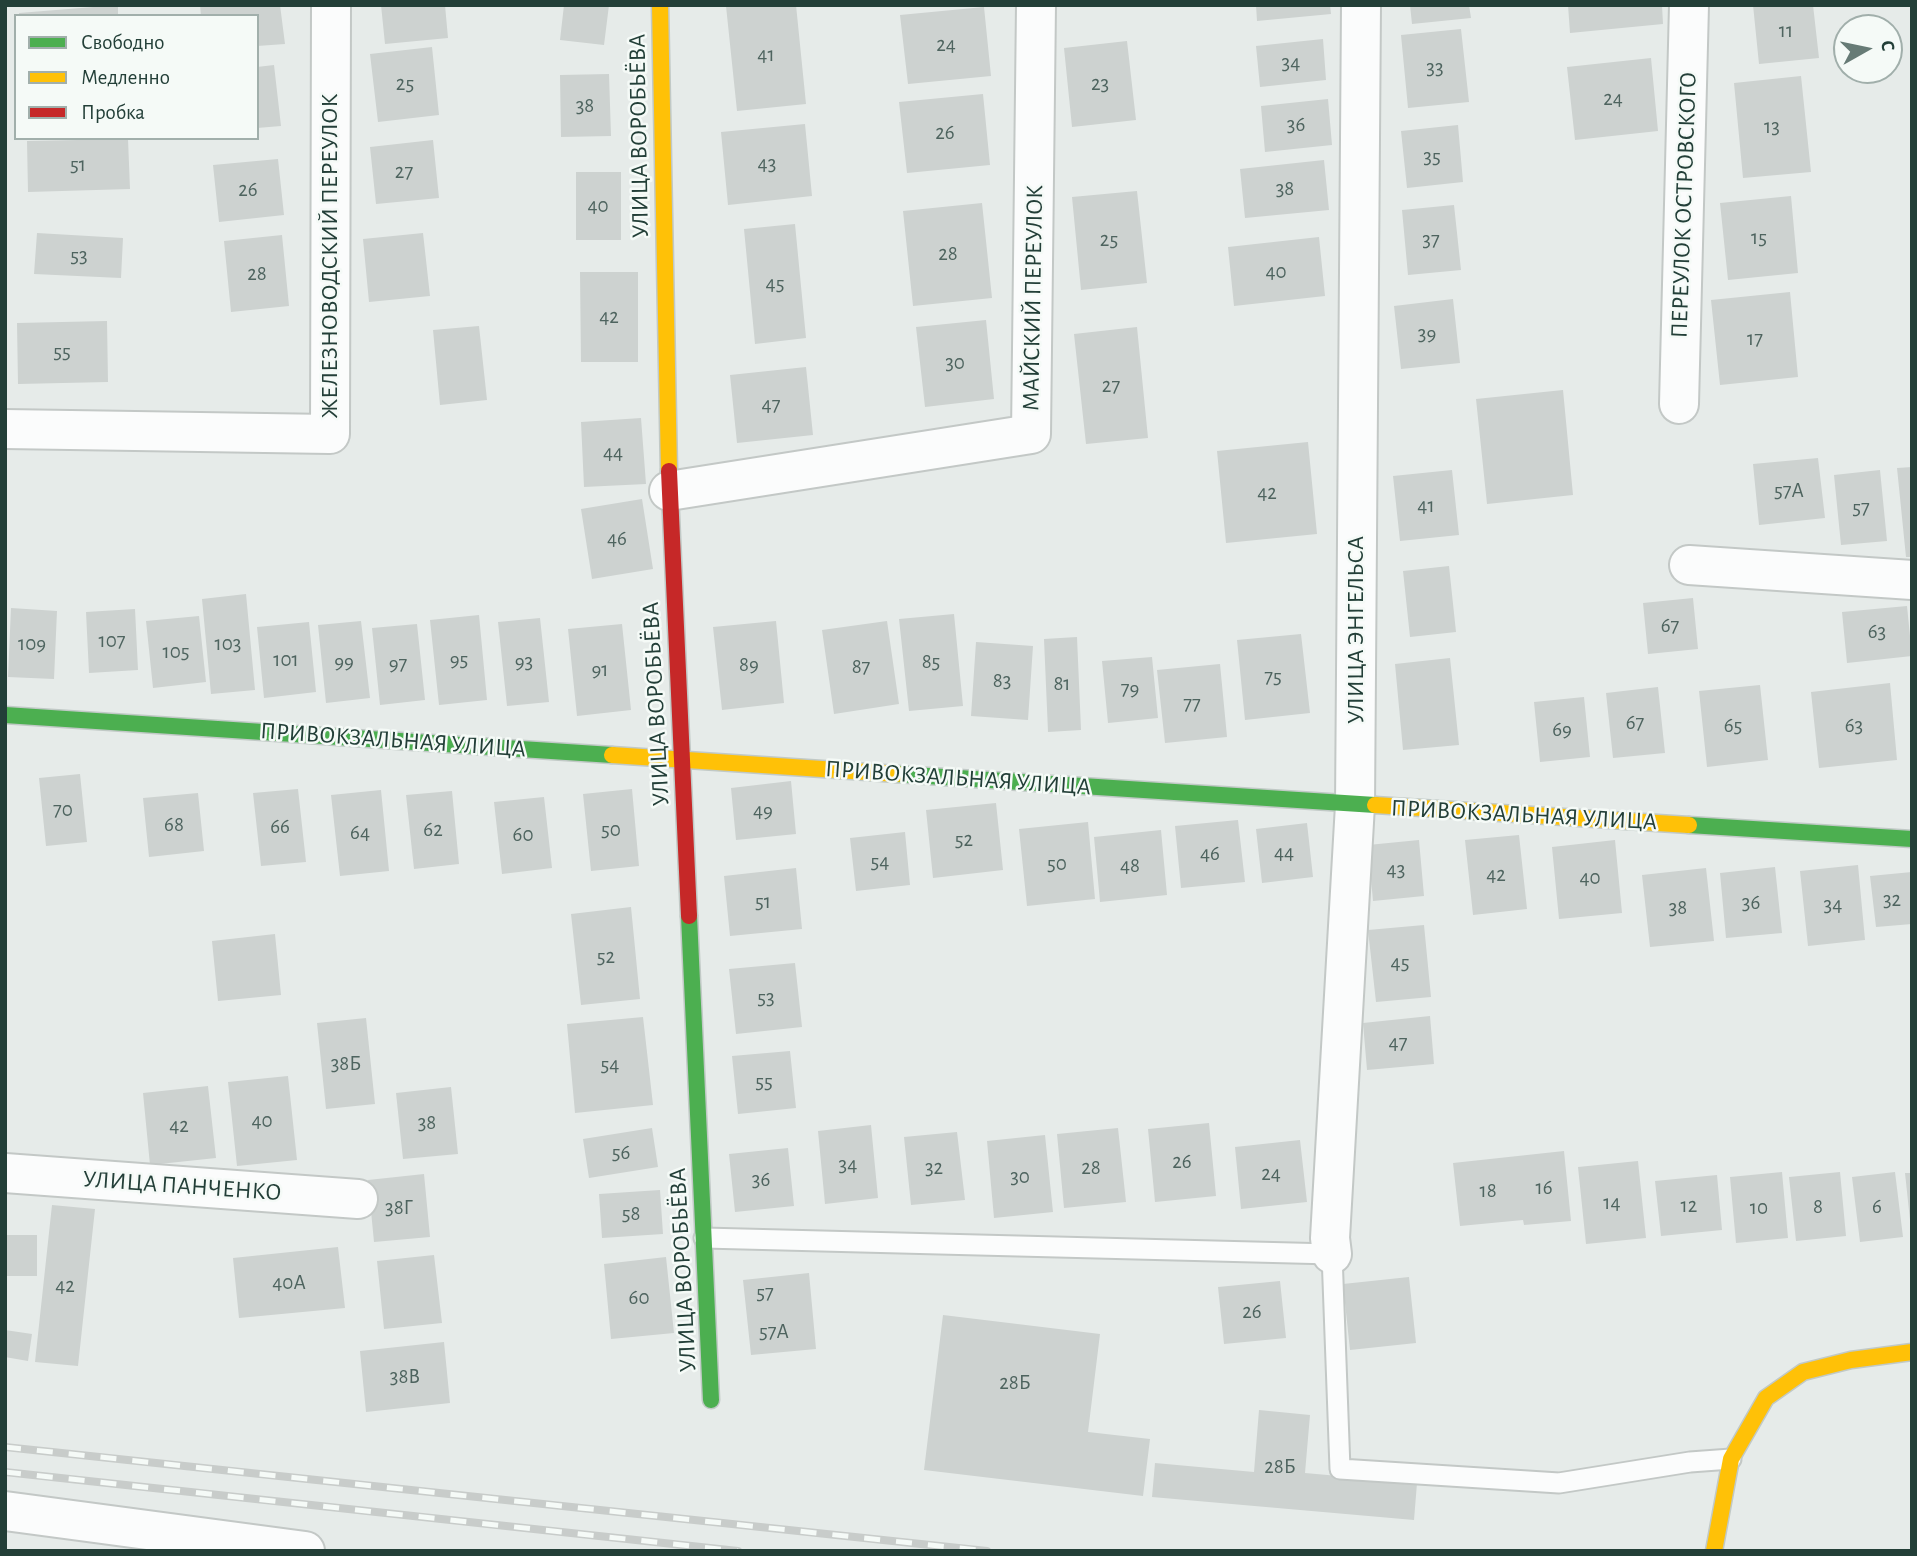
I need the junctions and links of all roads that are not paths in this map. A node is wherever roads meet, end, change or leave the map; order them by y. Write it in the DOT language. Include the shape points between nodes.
graph roads {
  1 [pos="331,5"];
  2 [pos="660,5"];
  3 [pos="1036,5"];
  4 [pos="1361,5"];
  5 [pos="1689,5"];
  6 [pos="1679,404"];
  7 [pos="5,429"];
  8 [pos="669,491"];
  9 [pos="1689,565"];
  10 [pos="1912,580"];
  11 [pos="5,715"];
  12 [pos="680,758"];
  13 [pos="1355,805"];
  14 [pos="1912,839"];
  15 [pos="5,1173"];
  16 [pos="358,1199"];
  17 [pos="704,1238"];
  18 [pos="1332,1254"];
  19 [pos="1912,1352"];
  20 [pos="711,1399"];
  21 [pos="1731,1459"];
  22 [pos="5,1511"];
  23 [pos="305,1551"];
  24 [pos="1714,1551"];
  1 -- 7 [label="street, ЖЕЛЕЗНОВОДСКИЙ ПЕРЕУЛОК" via="330,434"];
  2 -- 8 [label="street, УЛИЦА ВОРОБЬЁВА"];
  3 -- 8 [label="street, МАЙСКИЙ ПЕРЕУЛОК" via="1031,434"];
  4 -- 13 [label="street, УЛИЦА ЭНГЕЛЬСА"];
  5 -- 6 [label="street, ПЕРЕУЛОК ОСТРОВСКОГО"];
  8 -- 12 [label="street, УЛИЦА ВОРОБЬЁВА"];
  9 -- 10 [label="street"];
  11 -- 12 [label="street, ПРИВОКЗАЛЬНАЯ УЛИЦА"];
  12 -- 13 [label="street, ПРИВОКЗАЛЬНАЯ УЛИЦА"];
  12 -- 17 [label="street, УЛИЦА ВОРОБЬЁВА"];
  13 -- 14 [label="street, ПРИВОКЗАЛЬНАЯ УЛИЦА"];
  13 -- 18 [label="street, УЛИЦА ЭНГЕЛЬСА"];
  15 -- 16 [label="street, УЛИЦА ПАНЧЕНКО"];
  17 -- 18 [label="lane"];
  17 -- 20 [label="street, УЛИЦА ВОРОБЬЁВА"];
  18 -- 21 [label="lane" via="1340,1469 1559,1483"];
  19 -- 21 [label="street" via="1803,1372 1766,1398"];
  21 -- 24 [label="street"];
  22 -- 23 [label="street"];
}
